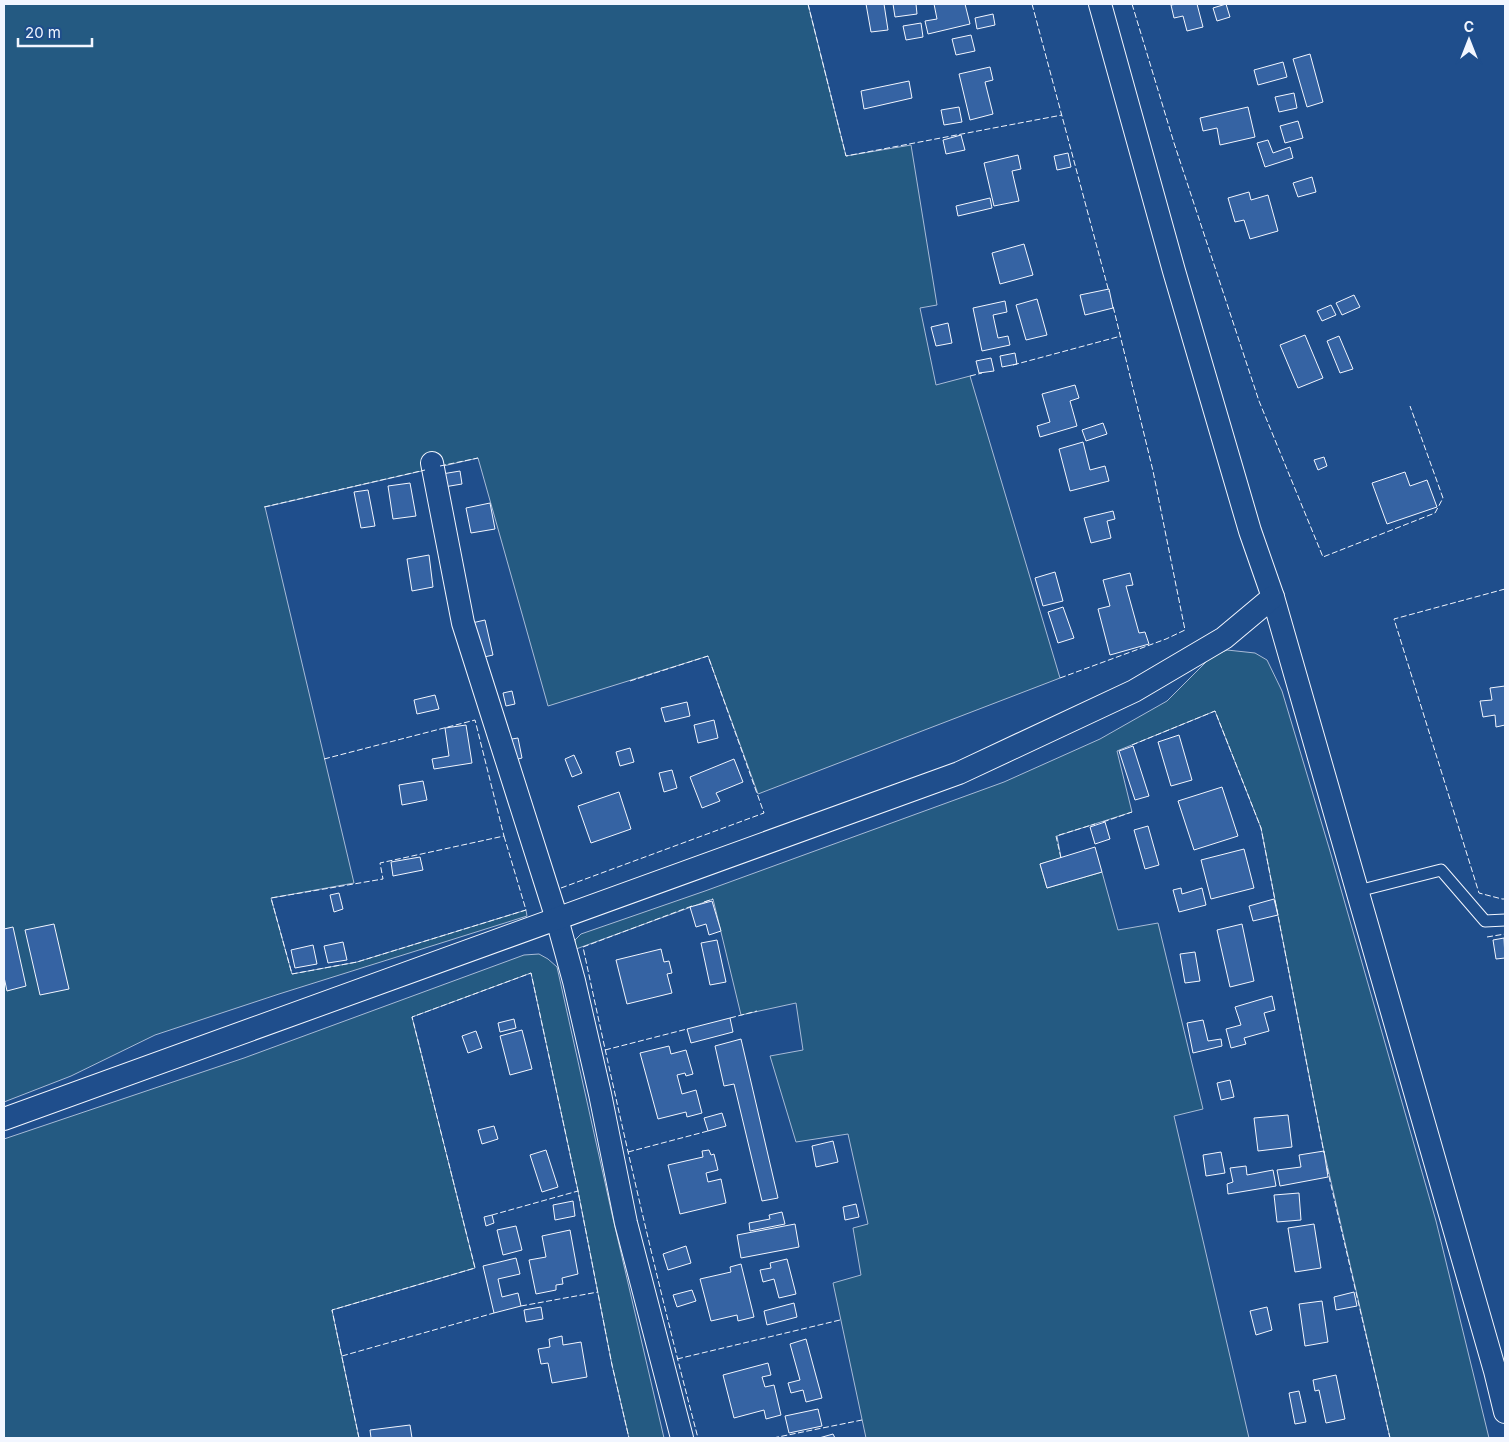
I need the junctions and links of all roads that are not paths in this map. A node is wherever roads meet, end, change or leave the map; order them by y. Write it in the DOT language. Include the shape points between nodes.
graph roads {
  1 [pos="1100,4"];
  2 [pos="432,463"];
  3 [pos="1273,596"];
  4 [pos="1358,891"];
  5 [pos="557,919"];
  6 [pos="1505,920"];
  7 [pos="4,1119"];
  8 [pos="1505,1412"];
  9 [pos="682,1438"];
  1 -- 3 [label="street" via="1247,522"];
  2 -- 5 [label="street" via="463,623"];
  3 -- 4 [label="street"];
  3 -- 5 [label="street" via="1224,638 1134,691 959,773"];
  4 -- 6 [label="lane" via="1441,870 1485,921"];
  4 -- 8 [label="street"];
  5 -- 7 [label="street"];
  5 -- 9 [label="street" via="598,1084 626,1223"];
}
